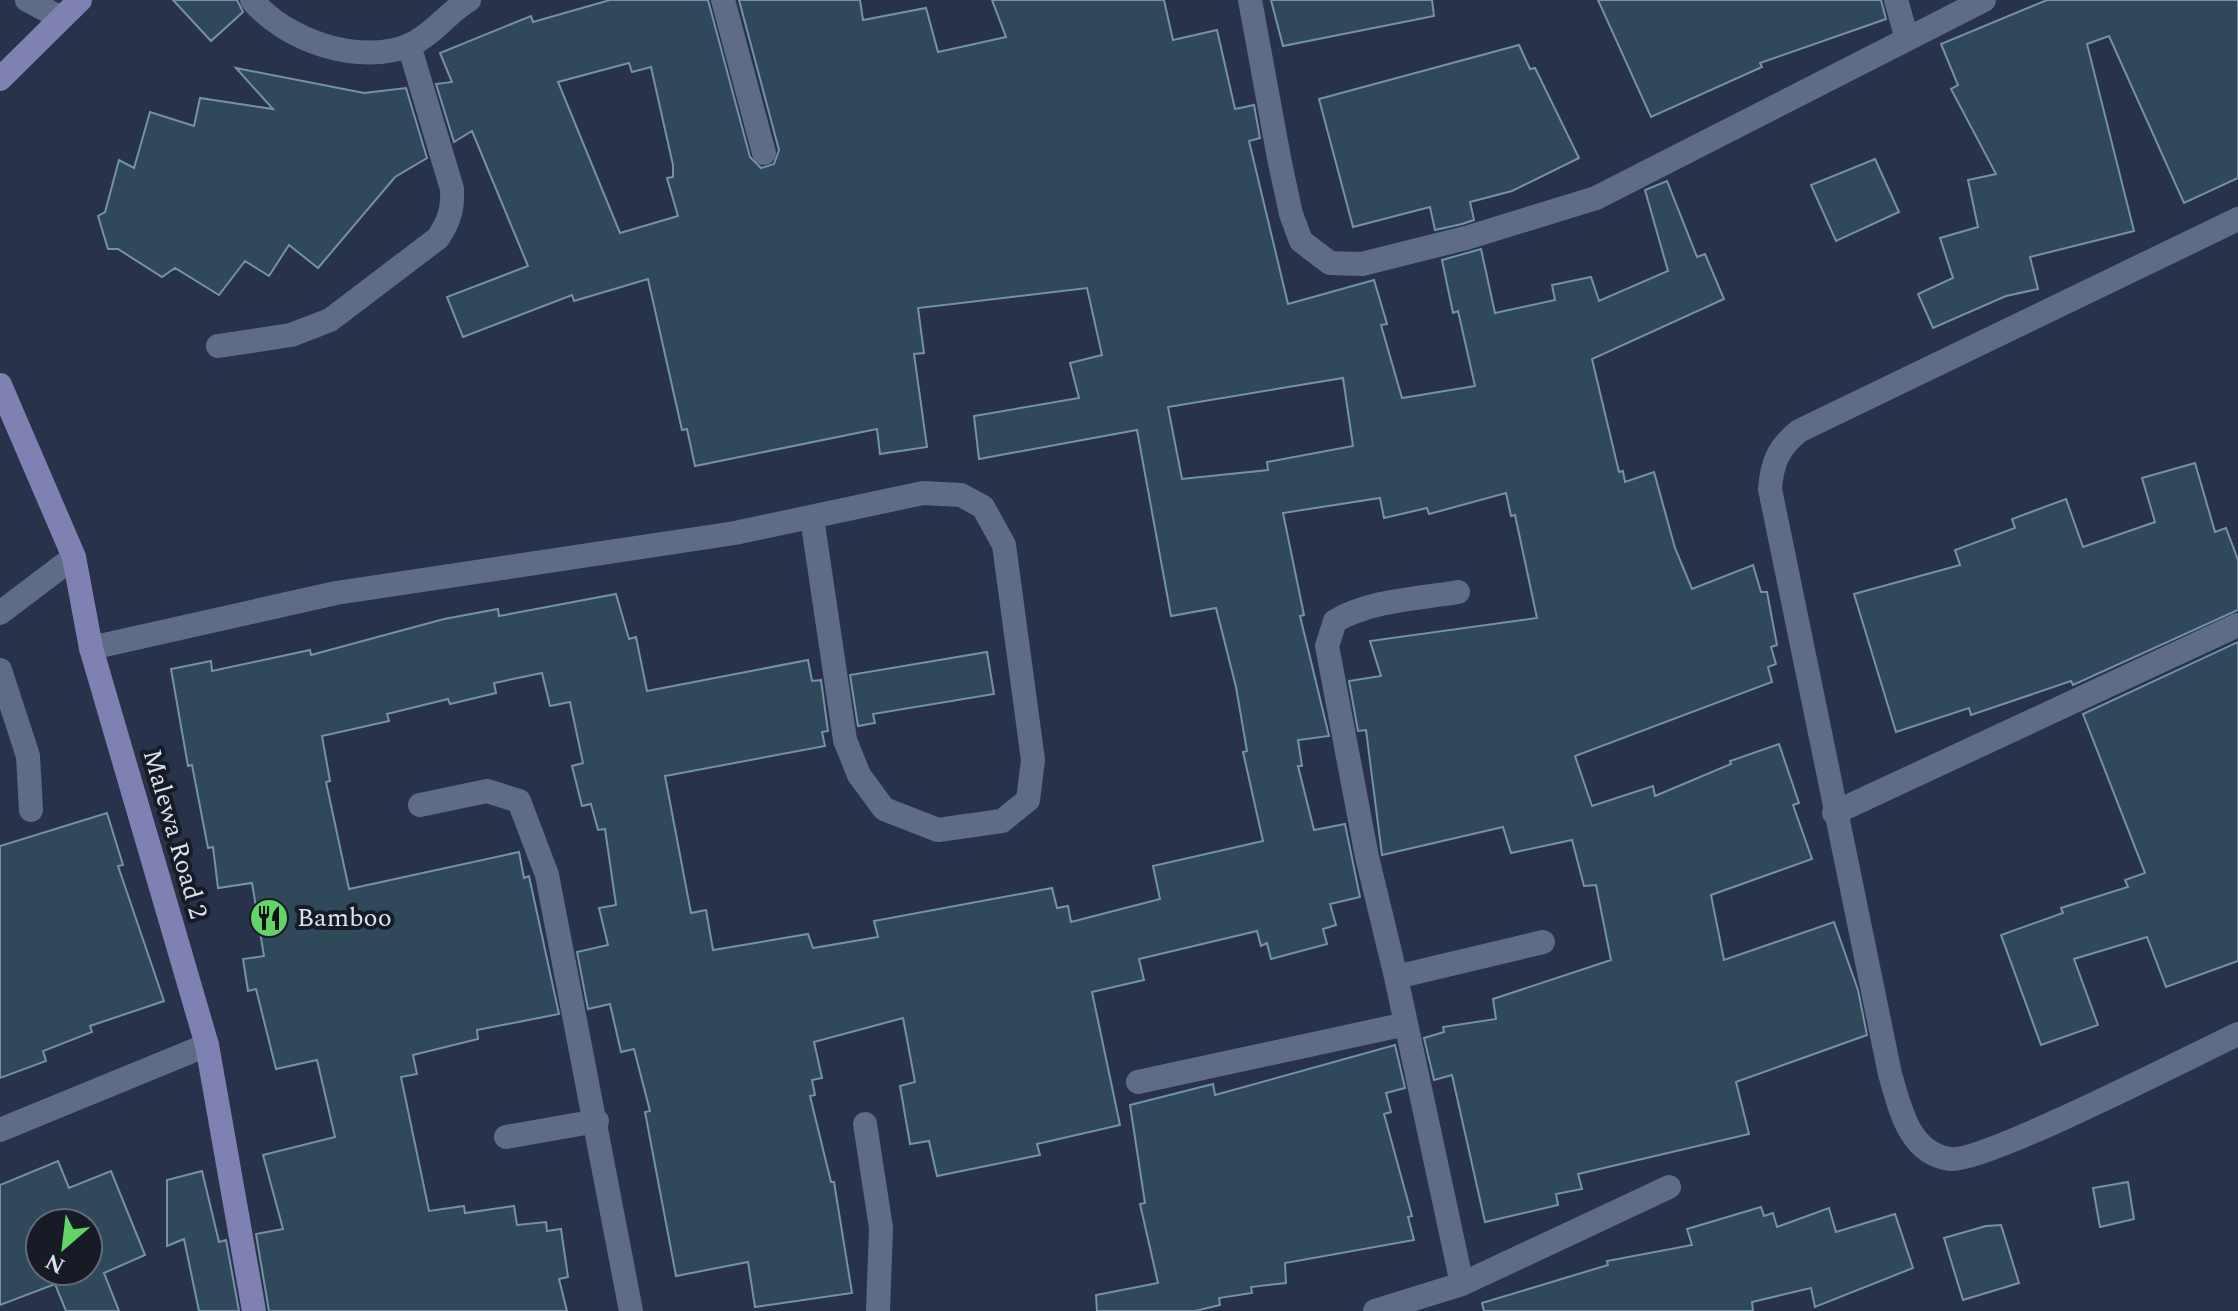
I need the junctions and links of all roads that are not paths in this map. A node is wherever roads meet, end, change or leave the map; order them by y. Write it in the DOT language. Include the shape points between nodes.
graph roads {
  1 [pos="27,0"];
  2 [pos="80,0"];
  3 [pos="252,0"];
  4 [pos="469,0"];
  5 [pos="723,0"];
  6 [pos="1250,0"];
  7 [pos="1896,0"];
  8 [pos="1984,0"];
  9 [pos="61,18"];
  10 [pos="1907,39"];
  11 [pos="409,45"];
  12 [pos="0,79"];
  13 [pos="764,153"];
  14 [pos="2238,219"];
  15 [pos="218,346"];
  16 [pos="0,385"];
  17 [pos="7,412"];
  18 [pos="812,518"];
  19 [pos="74,557"];
  20 [pos="1458,592"];
  21 [pos="0,613"];
  22 [pos="2238,625"];
  23 [pos="91,648"];
  24 [pos="0,670"];
  25 [pos="420,805"];
  26 [pos="31,810"];
  27 [pos="1834,813"];
  28 [pos="1543,942"];
  29 [pos="1396,977"];
  30 [pos="1406,1024"];
  31 [pos="2238,1034"];
  32 [pos="207,1045"];
  33 [pos="1138,1082"];
  34 [pos="597,1121"];
  35 [pos="865,1124"];
  36 [pos="0,1130"];
  37 [pos="506,1137"];
  38 [pos="1669,1187"];
  39 [pos="1462,1284"];
  40 [pos="254,1311"];
  41 [pos="631,1311"];
  42 [pos="878,1311"];
  43 [pos="1375,1311"];
  1 -- 9 [label="street"];
  2 -- 9 [label="main road"];
  3 -- 11 [label="street" via="304,39 331,49 382,52"];
  4 -- 11 [label="street" via="432,33"];
  5 -- 13 [label="street"];
  6 -- 10 [label="street" via="1291,214 1301,241 1330,263 1362,264 1596,198"];
  7 -- 10 [label="street"];
  8 -- 10 [label="street"];
  9 -- 12 [label="main road"];
  11 -- 15 [label="street" via="452,189 448,223 438,238 330,320 291,335"];
  14 -- 27 [label="street" via="1799,431 1784,443 1772,464 1770,489"];
  16 -- 17 [label="main road, Malewa Road 2"];
  17 -- 19 [label="main road, Malewa Road 2"];
  18 -- 18 [label="street" via="923,493 961,495 983,507 1004,545 1033,760 1028,800 1002,821 938,830 884,809 859,775 845,740"];
  18 -- 23 [label="street" via="336,593"];
  19 -- 21 [label="street"];
  19 -- 23 [label="main road, Malewa Road 2"];
  20 -- 29 [label="street" via="1347,614 1328,634 1331,679"];
  22 -- 27 [label="street"];
  23 -- 32 [label="main road, Malewa Road 2"];
  24 -- 26 [label="street" via="28,756"];
  25 -- 34 [label="street" via="487,791 519,801 547,875"];
  27 -- 31 [label="street" via="1890,1074 1907,1130 1928,1150 1951,1159 1995,1148"];
  28 -- 29 [label="street"];
  29 -- 30 [label="street"];
  30 -- 33 [label="street"];
  30 -- 39 [label="street"];
  32 -- 36 [label="street"];
  32 -- 40 [label="main road, Malewa Road 2"];
  34 -- 37 [label="street"];
  34 -- 41 [label="street"];
  35 -- 42 [label="street" via="881,1228"];
  38 -- 39 [label="street"];
  39 -- 43 [label="street"];
}
